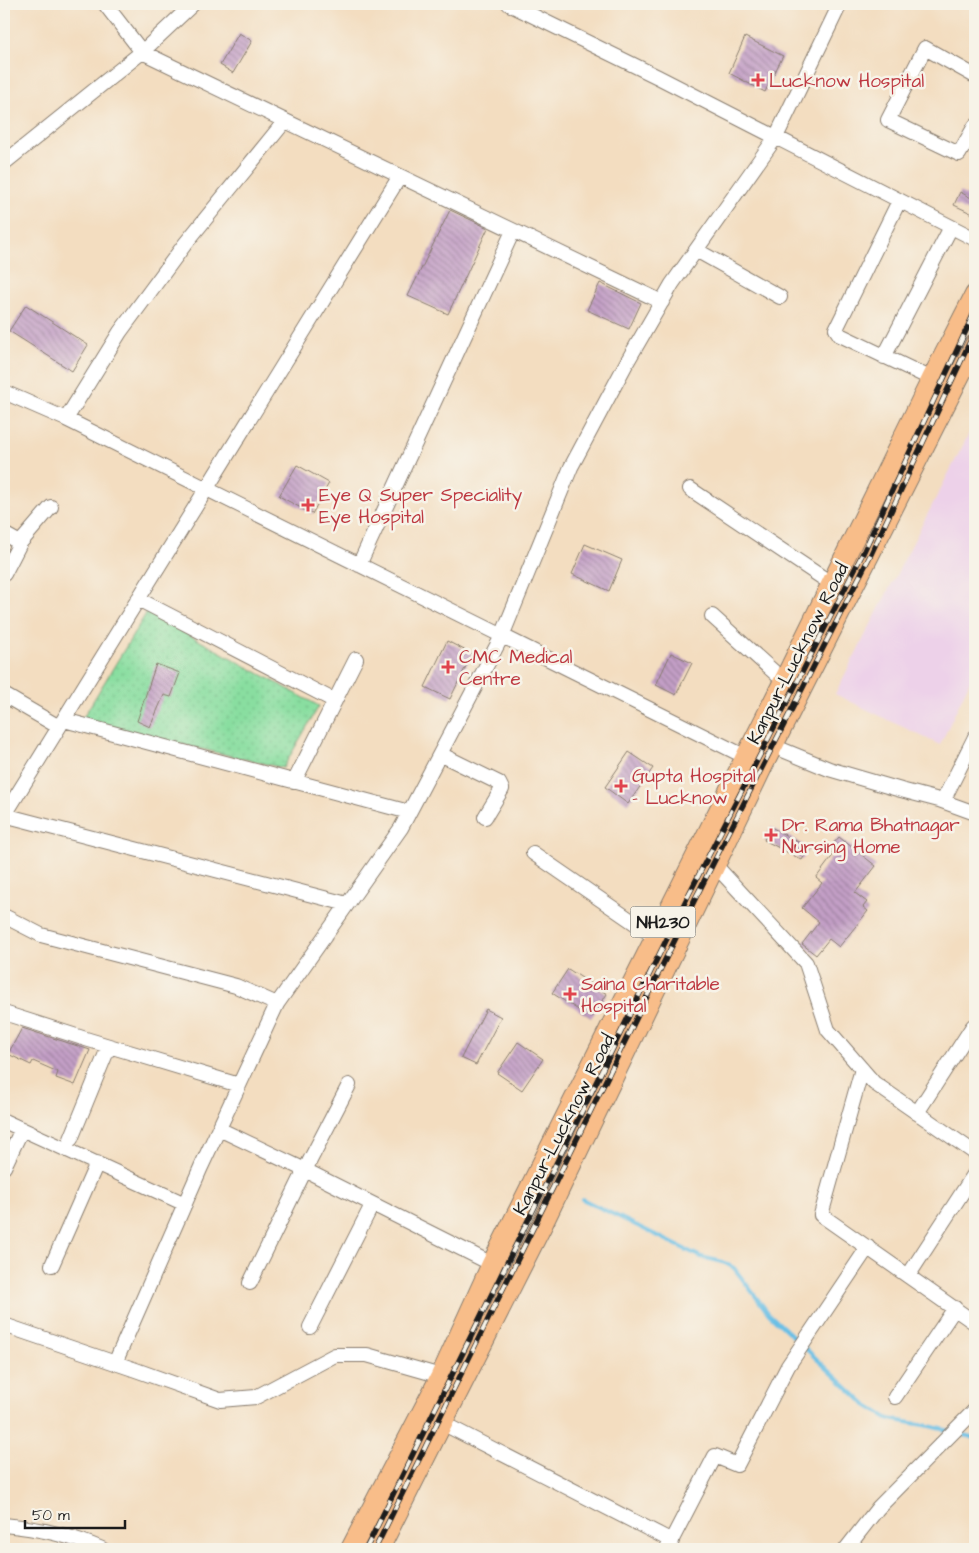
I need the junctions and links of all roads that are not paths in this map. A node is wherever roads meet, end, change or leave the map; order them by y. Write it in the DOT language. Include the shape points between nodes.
graph roads {
  1 [pos="105,4"];
  2 [pos="193,4"];
  3 [pos="509,4"];
  4 [pos="840,4"];
  5 [pos="142,52"];
  6 [pos="975,76"];
  7 [pos="285,121"];
  8 [pos="975,126"];
  9 [pos="776,138"];
  10 [pos="4,163"];
  11 [pos="400,176"];
  12 [pos="899,200"];
  13 [pos="951,227"];
  14 [pos="514,231"];
  15 [pos="975,239"];
  16 [pos="696,250"];
  17 [pos="975,295"];
  18 [pos="780,297"];
  19 [pos="662,302"];
  20 [pos="975,345"];
  21 [pos="884,357"];
  22 [pos="932,379"];
  23 [pos="4,392"];
  24 [pos="66,419"];
  25 [pos="690,488"];
  26 [pos="207,489"];
  27 [pos="52,506"];
  28 [pos="4,534"];
  29 [pos="20,543"];
  30 [pos="359,565"];
  31 [pos="4,574"];
  32 [pos="832,584"];
  33 [pos="138,599"];
  34 [pos="712,616"];
  35 [pos="502,636"];
  36 [pos="356,659"];
  37 [pos="784,681"];
  38 [pos="4,695"];
  39 [pos="335,701"];
  40 [pos="61,723"];
  41 [pos="975,737"];
  42 [pos="773,746"];
  43 [pos="440,754"];
  44 [pos="745,757"];
  45 [pos="763,766"];
  46 [pos="294,782"];
  47 [pos="943,801"];
  48 [pos="409,812"];
  49 [pos="975,813"];
  50 [pos="4,816"];
  51 [pos="485,817"];
  52 [pos="533,853"];
  53 [pos="715,865"];
  54 [pos="347,904"];
  55 [pos="4,916"];
  56 [pos="656,937"];
  57 [pos="277,1004"];
  58 [pos="5,1017"];
  59 [pos="973,1026"];
  60 [pos="109,1046"];
  61 [pos="862,1070"];
  62 [pos="239,1085"];
  63 [pos="349,1085"];
  64 [pos="916,1113"];
  65 [pos="4,1121"];
  66 [pos="22,1129"];
  67 [pos="218,1129"];
  68 [pos="71,1139"];
  69 [pos="975,1153"];
  70 [pos="97,1163"];
  71 [pos="4,1166"];
  72 [pos="305,1170"];
  73 [pos="975,1173"];
  74 [pos="185,1204"];
  75 [pos="372,1205"];
  76 [pos="868,1247"];
  77 [pos="492,1264"];
  78 [pos="52,1265"];
  79 [pos="908,1276"];
  80 [pos="250,1283"];
  81 [pos="955,1308"];
  82 [pos="975,1323"];
  83 [pos="4,1325"];
  84 [pos="310,1327"];
  85 [pos="115,1363"];
  86 [pos="441,1376"];
  87 [pos="895,1397"];
  88 [pos="970,1418"];
  89 [pos="442,1423"];
  90 [pos="4,1525"];
  91 [pos="669,1545"];
  92 [pos="102,1549"];
  93 [pos="351,1549"];
  94 [pos="379,1549"];
  95 [pos="846,1549"];
  1 -- 5 [label="street"];
  2 -- 5 [label="street"];
  3 -- 9 [label="street"];
  4 -- 9 [label="street"];
  5 -- 7 [label="street"];
  5 -- 10 [label="street"];
  6 -- 8 [label="street" via="925,48 888,120 958,154"];
  7 -- 11 [label="street"];
  7 -- 24 [label="street" via="185,244 120,332"];
  9 -- 12 [label="street"];
  9 -- 16 [label="street"];
  11 -- 14 [label="street"];
  11 -- 26 [label="street"];
  12 -- 13 [label="street"];
  12 -- 21 [label="street" via="836,329 840,335"];
  13 -- 15 [label="street"];
  13 -- 21 [label="street"];
  14 -- 19 [label="street"];
  14 -- 30 [label="street"];
  16 -- 18 [label="street"];
  16 -- 19 [label="street"];
  17 -- 22 [label="highway, Kanpur-Lucknow Road / NH230"];
  19 -- 35 [label="street" via="571,467"];
  20 -- 42 [label="highway, Kanpur-Lucknow Road / NH230"];
  21 -- 22 [label="street"];
  22 -- 32 [label="highway, Kanpur-Lucknow Road / NH230"];
  23 -- 24 [label="street"];
  24 -- 26 [label="street"];
  25 -- 32 [label="street"];
  26 -- 30 [label="street"];
  26 -- 33 [label="street"];
  27 -- 29 [label="street"];
  28 -- 29 [label="street"];
  29 -- 31 [label="street"];
  30 -- 35 [label="street"];
  32 -- 37 [label="highway, Kanpur-Lucknow Road / NH230"];
  33 -- 39 [label="street"];
  33 -- 40 [label="street"];
  34 -- 37 [label="street"];
  35 -- 43 [label="street"];
  35 -- 44 [label="street"];
  36 -- 39 [label="street"];
  37 -- 44 [label="highway, Kanpur-Lucknow Road / NH230"];
  38 -- 40 [label="street"];
  39 -- 46 [label="street"];
  40 -- 46 [label="street"];
  40 -- 50 [label="street"];
  41 -- 47 [label="street"];
  42 -- 45 [label="highway, Kanpur-Lucknow Road / NH230"];
  42 -- 47 [label="street" via="829,769"];
  43 -- 48 [label="street"];
  43 -- 51 [label="street" via="499,784 502,789"];
  44 -- 45 [label="street"];
  44 -- 56 [label="highway, Kanpur-Lucknow Road / NH230"];
  45 -- 53 [label="highway, Kanpur-Lucknow Road / NH230"];
  46 -- 48 [label="street"];
  47 -- 49 [label="street"];
  48 -- 54 [label="street"];
  50 -- 54 [label="street"];
  52 -- 56 [label="street"];
  53 -- 61 [label="street" via="806,963 828,1030"];
  53 -- 89 [label="highway, Kanpur-Lucknow Road / NH230" via="542,1225"];
  54 -- 57 [label="street"];
  55 -- 57 [label="street" via="42,935 236,986"];
  56 -- 77 [label="highway, Kanpur-Lucknow Road / NH230"];
  57 -- 62 [label="street"];
  58 -- 60 [label="street"];
  59 -- 64 [label="street"];
  60 -- 62 [label="street"];
  60 -- 68 [label="street"];
  61 -- 64 [label="street" via="874,1084"];
  61 -- 76 [label="street" via="821,1215"];
  62 -- 67 [label="street"];
  63 -- 72 [label="street"];
  64 -- 69 [label="street"];
  65 -- 66 [label="street"];
  66 -- 70 [label="street"];
  66 -- 71 [label="street"];
  67 -- 72 [label="street"];
  67 -- 74 [label="street"];
  70 -- 74 [label="street"];
  70 -- 78 [label="street"];
  72 -- 75 [label="street"];
  72 -- 80 [label="street"];
  73 -- 79 [label="street"];
  74 -- 85 [label="street"];
  75 -- 77 [label="street"];
  75 -- 84 [label="street"];
  76 -- 79 [label="street"];
  76 -- 91 [label="street" via="788,1366 738,1465 715,1456"];
  77 -- 86 [label="highway, Kanpur-Lucknow Road / NH230"];
  79 -- 81 [label="street"];
  81 -- 82 [label="street"];
  81 -- 87 [label="street"];
  83 -- 85 [label="street"];
  85 -- 86 [label="street" via="220,1400 256,1396 335,1355 367,1355"];
  86 -- 93 [label="highway, Kanpur-Lucknow Road / NH230"];
  88 -- 95 [label="street" via="878,1508"];
  89 -- 91 [label="street"];
  89 -- 94 [label="highway, Kanpur-Lucknow Road / NH230"];
  90 -- 92 [label="street" via="38,1530"];
}
